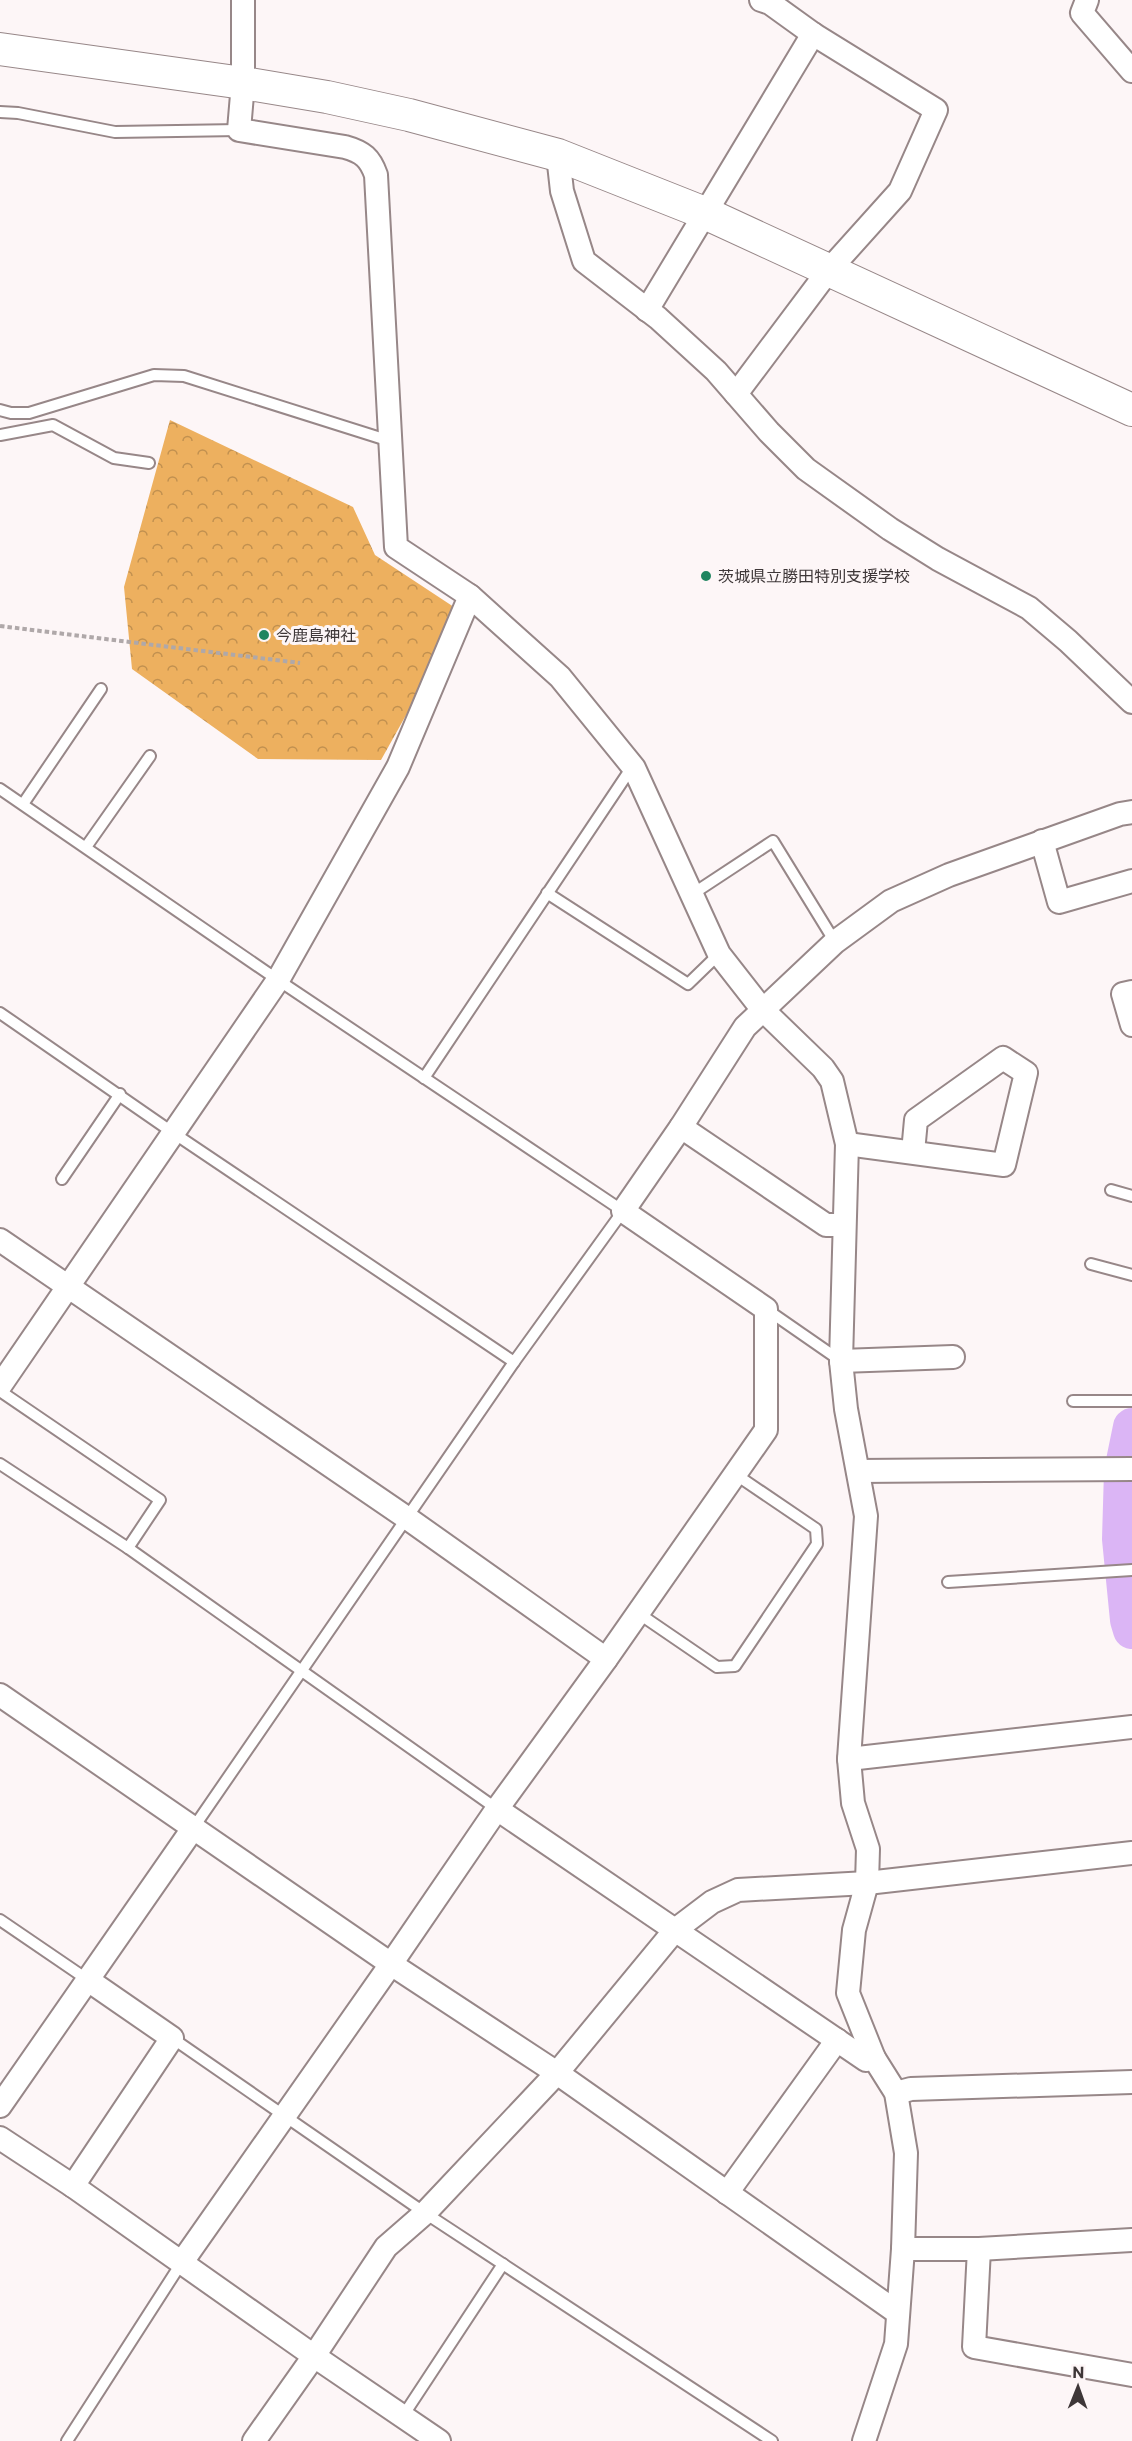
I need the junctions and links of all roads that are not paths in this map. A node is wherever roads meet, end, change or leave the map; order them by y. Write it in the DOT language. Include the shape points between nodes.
graph roads {
  1 [pos="243,0"];
  2 [pos="761,0"];
  3 [pos="1087,0"];
  4 [pos="813,34"];
  5 [pos="0,49"];
  6 [pos="1132,71"];
  7 [pos="243,83"];
  8 [pos="0,112"];
  9 [pos="239,130"];
  10 [pos="558,155"];
  11 [pos="707,214"];
  12 [pos="829,270"];
  13 [pos="647,310"];
  14 [pos="736,394"];
  15 [pos="0,410"];
  16 [pos="1132,410"];
  17 [pos="0,435"];
  18 [pos="390,441"];
  19 [pos="149,463"];
  20 [pos="470,596"];
  21 [pos="101,689"];
  22 [pos="1132,702"];
  23 [pos="150,756"];
  24 [pos="634,768"];
  25 [pos="0,789"];
  26 [pos="23,804"];
  27 [pos="1132,812"];
  28 [pos="1042,841"];
  29 [pos="86,848"];
  30 [pos="1132,881"];
  31 [pos="547,893"];
  32 [pos="691,896"];
  33 [pos="835,942"];
  34 [pos="719,954"];
  35 [pos="278,980"];
  36 [pos="1132,992"];
  37 [pos="762,1009"];
  38 [pos="0,1013"];
  39 [pos="1132,1025"];
  40 [pos="424,1078"];
  41 [pos="120,1094"];
  42 [pos="681,1127"];
  43 [pos="172,1132"];
  44 [pos="847,1143"];
  45 [pos="913,1152"];
  46 [pos="62,1179"];
  47 [pos="1111,1190"];
  48 [pos="1132,1196"];
  49 [pos="623,1211"];
  50 [pos="844,1225"];
  51 [pos="0,1240"];
  52 [pos="1091,1264"];
  53 [pos="1132,1275"];
  54 [pos="67,1287"];
  55 [pos="766,1309"];
  56 [pos="953,1357"];
  57 [pos="841,1361"];
  58 [pos="514,1362"];
  59 [pos="0,1386"];
  60 [pos="0,1391"];
  61 [pos="1073,1401"];
  62 [pos="1132,1401"];
  63 [pos="0,1464"];
  64 [pos="1132,1469"];
  65 [pos="858,1471"];
  66 [pos="735,1474"];
  67 [pos="407,1518"];
  68 [pos="128,1548"];
  69 [pos="1132,1570"];
  70 [pos="948,1582"];
  71 [pos="638,1613"];
  72 [pos="606,1659"];
  73 [pos="303,1670"];
  74 [pos="0,1695"];
  75 [pos="1132,1727"];
  76 [pos="849,1759"];
  77 [pos="497,1809"];
  78 [pos="194,1827"];
  79 [pos="1132,1853"];
  80 [pos="867,1882"];
  81 [pos="0,1920"];
  82 [pos="675,1930"];
  83 [pos="391,1964"];
  84 [pos="88,1980"];
  85 [pos="172,2038"];
  86 [pos="837,2040"];
  87 [pos="874,2058"];
  88 [pos="557,2073"];
  89 [pos="1132,2082"];
  90 [pos="896,2093"];
  91 [pos="0,2106"];
  92 [pos="284,2115"];
  93 [pos="0,2138"];
  94 [pos="73,2186"];
  95 [pos="727,2193"];
  96 [pos="425,2213"];
  97 [pos="1132,2240"];
  98 [pos="903,2249"];
  99 [pos="979,2249"];
  100 [pos="182,2262"];
  101 [pos="503,2264"];
  102 [pos="898,2313"];
  103 [pos="314,2356"];
  104 [pos="1132,2374"];
  105 [pos="404,2416"];
  106 [pos="68,2441"];
  107 [pos="254,2441"];
  108 [pos="439,2441"];
  109 [pos="772,2441"];
  110 [pos="864,2441"];
  1 -- 7 [label="street"];
  2 -- 4 [label="street"];
  3 -- 6 [label="street" via="1082,13"];
  4 -- 11 [label="street"];
  4 -- 12 [label="street" via="936,110 900,190"];
  5 -- 7 [label="street"];
  7 -- 9 [label="street"];
  7 -- 10 [label="street" via="409,115"];
  8 -- 9 [label="lane" via="115,132"];
  9 -- 18 [label="street" via="345,147 359,151 371,161 376,176"];
  10 -- 11 [label="street"];
  10 -- 13 [label="street" via="562,191 584,261"];
  11 -- 12 [label="street"];
  11 -- 13 [label="street"];
  12 -- 14 [label="street"];
  12 -- 16 [label="street"];
  13 -- 14 [label="street" via="716,370"];
  14 -- 22 [label="street" via="806,469 938,559 1029,608"];
  15 -- 18 [label="lane" via="29,412 154,375 184,376"];
  17 -- 19 [label="lane" via="53,425 114,458"];
  18 -- 20 [label="street" via="396,547"];
  20 -- 24 [label="street" via="560,677"];
  20 -- 35 [label="street" via="398,766"];
  21 -- 26 [label="lane"];
  23 -- 29 [label="lane"];
  24 -- 31 [label="lane"];
  24 -- 32 [label="street"];
  25 -- 26 [label="lane"];
  26 -- 29 [label="lane"];
  27 -- 28 [label="street"];
  28 -- 30 [label="street" via="1059,902"];
  28 -- 33 [label="street" via="891,901"];
  29 -- 35 [label="lane"];
  31 -- 34 [label="lane" via="688,984"];
  31 -- 40 [label="lane"];
  32 -- 33 [label="lane" via="773,841"];
  32 -- 34 [label="street"];
  33 -- 37 [label="street"];
  34 -- 37 [label="street"];
  35 -- 40 [label="lane"];
  35 -- 43 [label="street"];
  36 -- 39 [label="street" via="1123,994"];
  37 -- 42 [label="street" via="745,1027"];
  37 -- 44 [label="street" via="832,1081"];
  38 -- 41 [label="lane"];
  40 -- 49 [label="lane"];
  41 -- 43 [label="lane"];
  41 -- 46 [label="lane"];
  42 -- 49 [label="street"];
  42 -- 50 [label="street" via="826,1225"];
  43 -- 54 [label="street"];
  43 -- 58 [label="lane"];
  44 -- 45 [label="street"];
  44 -- 50 [label="street"];
  45 -- 45 [label="street" via="1004,1165 1026,1073 1003,1059 993,1065 916,1120"];
  47 -- 48 [label="lane"];
  49 -- 55 [label="street"];
  49 -- 58 [label="lane"];
  50 -- 57 [label="street"];
  51 -- 54 [label="street"];
  52 -- 53 [label="lane"];
  54 -- 59 [label="street"];
  54 -- 67 [label="street"];
  55 -- 57 [label="lane"];
  55 -- 66 [label="street" via="766,1430"];
  56 -- 57 [label="street"];
  57 -- 65 [label="street"];
  58 -- 67 [label="lane"];
  60 -- 68 [label="lane" via="160,1500"];
  61 -- 62 [label="lane"];
  63 -- 68 [label="lane"];
  64 -- 65 [label="street"];
  65 -- 76 [label="street" via="866,1516"];
  66 -- 71 [label="street"];
  66 -- 71 [label="lane" via="816,1528 818,1544 735,1666 717,1667"];
  67 -- 72 [label="street"];
  67 -- 73 [label="lane"];
  68 -- 73 [label="lane"];
  69 -- 70 [label="lane"];
  71 -- 72 [label="street"];
  72 -- 77 [label="street"];
  73 -- 77 [label="lane"];
  73 -- 78 [label="lane"];
  74 -- 78 [label="street"];
  75 -- 76 [label="street"];
  76 -- 80 [label="street" via="853,1803 868,1849"];
  77 -- 82 [label="street"];
  77 -- 83 [label="street"];
  78 -- 83 [label="street"];
  78 -- 84 [label="street"];
  79 -- 80 [label="street"];
  80 -- 82 [label="street" via="738,1890 712,1902"];
  80 -- 87 [label="street" via="854,1930 848,1993"];
  81 -- 84 [label="lane"];
  82 -- 86 [label="street"];
  82 -- 88 [label="street"];
  83 -- 88 [label="street"];
  83 -- 92 [label="street"];
  84 -- 85 [label="street"];
  84 -- 91 [label="street"];
  85 -- 92 [label="lane"];
  85 -- 94 [label="street"];
  86 -- 87 [label="street" via="866,2061"];
  86 -- 95 [label="street"];
  87 -- 90 [label="street"];
  88 -- 95 [label="street"];
  88 -- 96 [label="street"];
  89 -- 90 [label="street" via="911,2089"];
  90 -- 98 [label="street" via="906,2153"];
  92 -- 96 [label="lane"];
  92 -- 100 [label="street"];
  93 -- 94 [label="street"];
  94 -- 100 [label="street"];
  95 -- 102 [label="street"];
  96 -- 101 [label="lane"];
  96 -- 103 [label="street" via="386,2247"];
  97 -- 99 [label="street"];
  98 -- 99 [label="street"];
  98 -- 102 [label="street"];
  99 -- 104 [label="street" via="974,2347"];
  100 -- 103 [label="street"];
  100 -- 106 [label="lane"];
  101 -- 105 [label="lane"];
  101 -- 109 [label="lane"];
  102 -- 110 [label="street" via="896,2344"];
  103 -- 105 [label="street"];
  103 -- 107 [label="street"];
  105 -- 108 [label="street"];
}
